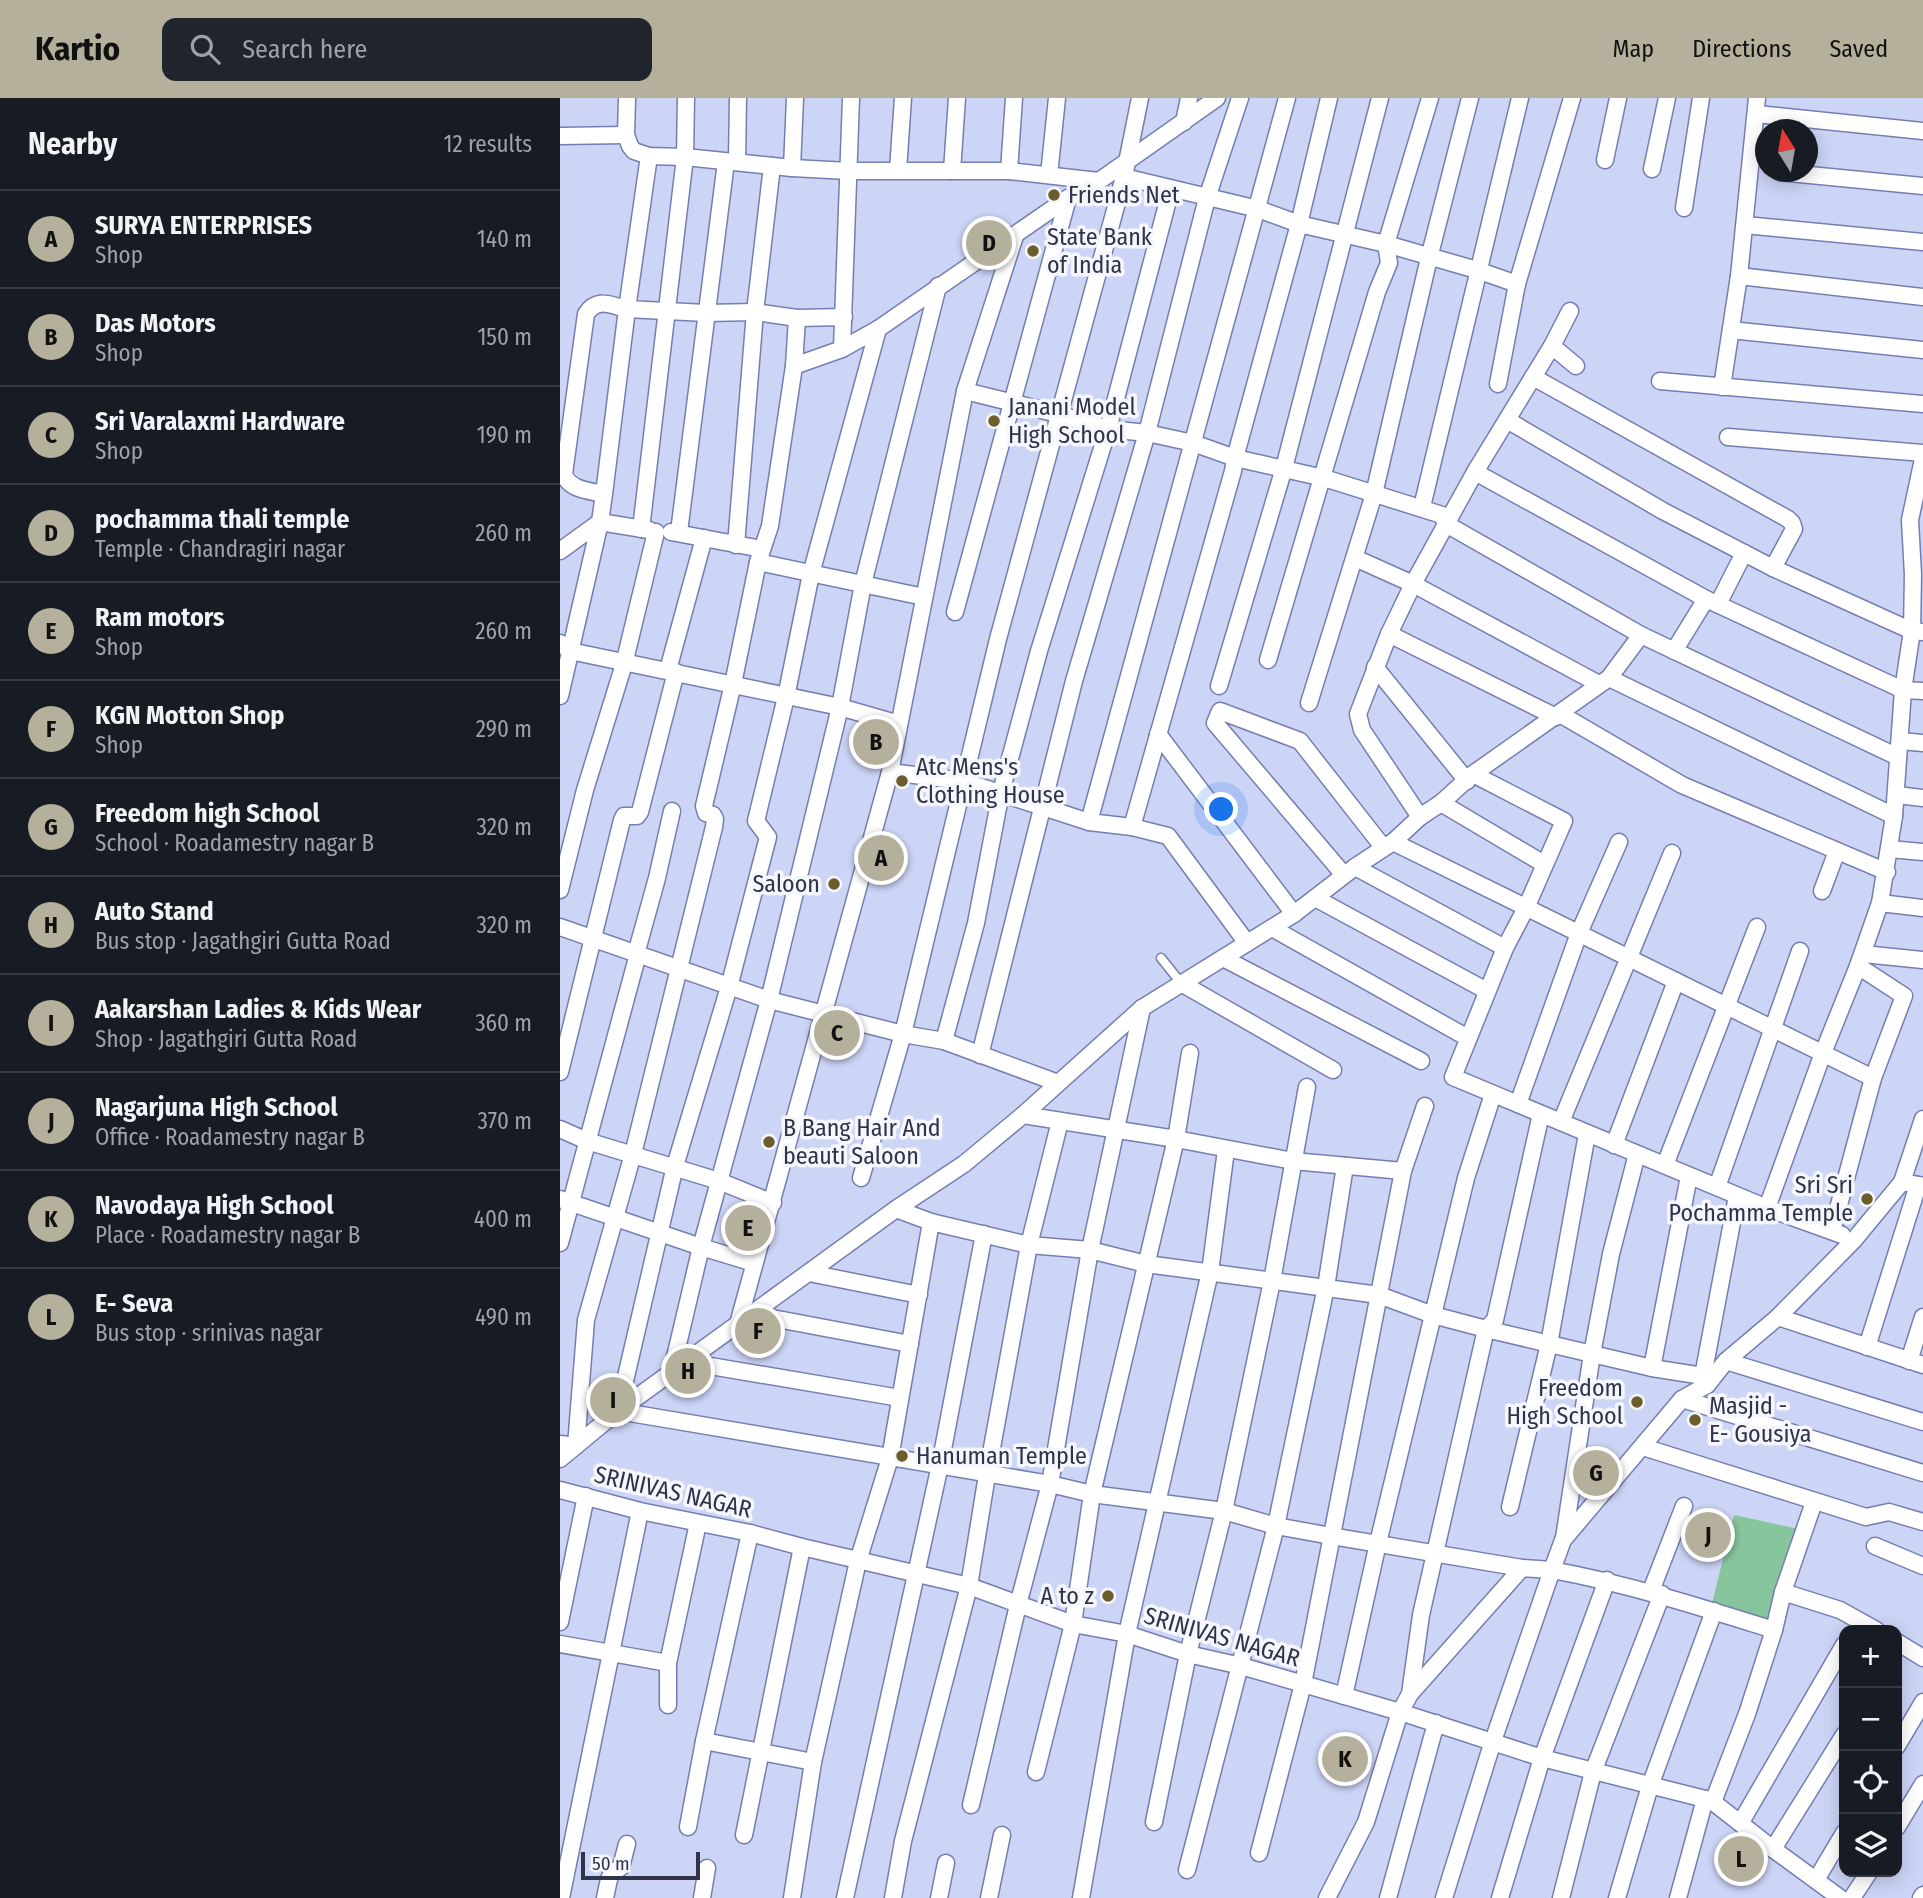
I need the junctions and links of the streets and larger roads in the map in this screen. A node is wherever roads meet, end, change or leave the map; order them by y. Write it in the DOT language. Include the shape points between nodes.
graph roads {
  1 [pos="627,98"];
  2 [pos="686,98"];
  3 [pos="737,98"];
  4 [pos="795,98"];
  5 [pos="851,98"];
  6 [pos="903,98"];
  7 [pos="957,98"];
  8 [pos="1014,98"];
  9 [pos="1057,98"];
  10 [pos="1140,98"];
  11 [pos="1189,98"];
  12 [pos="1217,98"];
  13 [pos="1240,98"];
  14 [pos="1287,98"];
  15 [pos="1329,98"];
  16 [pos="1380,98"];
  17 [pos="1430,98"];
  18 [pos="1471,98"];
  19 [pos="1520,98"];
  20 [pos="1572,98"];
  21 [pos="1618,98"];
  22 [pos="1667,98"];
  23 [pos="1701,98"];
  24 [pos="1757,106"];
  25 [pos="1184,122"];
  26 [pos="1923,131"];
  27 [pos="626,135"];
  28 [pos="560,136"];
  29 [pos="649,156"];
  30 [pos="685,157"];
  31 [pos="1605,160"];
  32 [pos="731,162"];
  33 [pos="772,166"];
  34 [pos="792,168"];
  35 [pos="1126,169"];
  36 [pos="1652,169"];
  37 [pos="898,170"];
  38 [pos="849,171"];
  39 [pos="952,171"];
  40 [pos="1009,171"];
  41 [pos="1049,175"];
  42 [pos="1818,176"];
  43 [pos="1099,181"];
  44 [pos="1755,182"];
  45 [pos="1923,186"];
  46 [pos="1171,189"];
  47 [pos="1068,198"];
  48 [pos="1207,198"];
  49 [pos="1684,208"];
  50 [pos="1258,209"];
  51 [pos="1299,224"];
  52 [pos="1745,225"];
  53 [pos="1344,234"];
  54 [pos="1014,236"];
  55 [pos="1923,242"];
  56 [pos="1386,244"];
  57 [pos="1429,258"];
  58 [pos="1477,270"];
  59 [pos="1739,276"];
  60 [pos="1517,284"];
  61 [pos="938,286"];
  62 [pos="1923,297"];
  63 [pos="627,309"];
  64 [pos="666,310"];
  65 [pos="1570,311"];
  66 [pos="755,312"];
  67 [pos="706,313"];
  68 [pos="844,317"];
  69 [pos="797,318"];
  70 [pos="878,329"];
  71 [pos="1731,330"];
  72 [pos="1552,346"];
  73 [pos="842,349"];
  74 [pos="1923,350"];
  75 [pos="794,366"];
  76 [pos="1576,366"];
  77 [pos="1533,377"];
  78 [pos="1660,381"];
  79 [pos="1498,384"];
  80 [pos="1722,387"];
  81 [pos="965,391"];
  82 [pos="1013,403"];
  83 [pos="1923,404"];
  84 [pos="1058,414"];
  85 [pos="1507,419"];
  86 [pos="1108,429"];
  87 [pos="1147,433"];
  88 [pos="1728,437"];
  89 [pos="1193,443"];
  90 [pos="1923,453"];
  91 [pos="1235,458"];
  92 [pos="1923,459"];
  93 [pos="1284,468"];
  94 [pos="1475,472"];
  95 [pos="1324,478"];
  96 [pos="604,494"];
  97 [pos="1374,495"];
  98 [pos="1422,506"];
  99 [pos="1917,521"];
  100 [pos="600,522"];
  101 [pos="1446,524"];
  102 [pos="649,530"];
  103 [pos="679,532"];
  104 [pos="704,538"];
  105 [pos="736,545"];
  106 [pos="560,551"];
  107 [pos="1744,553"];
  108 [pos="760,555"];
  109 [pos="1355,558"];
  110 [pos="1773,568"];
  111 [pos="811,574"];
  112 [pos="1918,575"];
  113 [pos="863,584"];
  114 [pos="1413,584"];
  115 [pos="924,597"];
  116 [pos="1712,602"];
  117 [pos="955,612"];
  118 [pos="1917,631"];
  119 [pos="1389,634"];
  120 [pos="1641,635"];
  121 [pos="565,647"];
  122 [pos="1674,651"];
  123 [pos="1268,660"];
  124 [pos="624,664"];
  125 [pos="1375,667"];
  126 [pos="672,671"];
  127 [pos="1604,681"];
  128 [pos="733,684"];
  129 [pos="1219,686"];
  130 [pos="1903,690"];
  131 [pos="1923,691"];
  132 [pos="560,696"];
  133 [pos="786,697"];
  134 [pos="1309,703"];
  135 [pos="840,706"];
  136 [pos="1558,715"];
  137 [pos="899,724"];
  138 [pos="1157,734"];
  139 [pos="1923,743"];
  140 [pos="1899,749"];
  141 [pos="890,772"];
  142 [pos="1470,777"];
  143 [pos="964,781"];
  144 [pos="1001,792"];
  145 [pos="1897,794"];
  146 [pos="1923,798"];
  147 [pos="1441,803"];
  148 [pos="1044,806"];
  149 [pos="672,811"];
  150 [pos="1894,816"];
  151 [pos="1420,817"];
  152 [pos="1089,822"];
  153 [pos="1132,827"];
  154 [pos="1619,842"];
  155 [pos="1388,844"];
  156 [pos="1889,849"];
  157 [pos="1837,851"];
  158 [pos="1923,852"];
  159 [pos="1672,853"];
  160 [pos="1544,864"];
  161 [pos="1349,871"];
  162 [pos="1887,872"];
  163 [pos="560,890"];
  164 [pos="1822,891"];
  165 [pos="1315,898"];
  166 [pos="1880,903"];
  167 [pos="1526,908"];
  168 [pos="1923,908"];
  169 [pos="1294,914"];
  170 [pos="1757,927"];
  171 [pos="560,928"];
  172 [pos="1272,928"];
  173 [pos="1579,933"];
  174 [pos="593,940"];
  175 [pos="1247,943"];
  176 [pos="1505,948"];
  177 [pos="1800,951"];
  178 [pos="637,954"];
  179 [pos="1223,958"];
  180 [pos="1629,958"];
  181 [pos="1860,960"];
  182 [pos="1923,960"];
  183 [pos="679,970"];
  184 [pos="1676,981"];
  185 [pos="1181,983"];
  186 [pos="729,987"];
  187 [pos="1487,991"];
  188 [pos="769,1000"];
  189 [pos="1726,1006"];
  190 [pos="1142,1008"];
  191 [pos="825,1015"];
  192 [pos="1772,1028"];
  193 [pos="904,1034"];
  194 [pos="1468,1038"];
  195 [pos="944,1041"];
  196 [pos="1190,1053"];
  197 [pos="1823,1053"];
  198 [pos="980,1055"];
  199 [pos="1421,1061"];
  200 [pos="1333,1070"];
  201 [pos="560,1072"];
  202 [pos="1873,1078"];
  203 [pos="1058,1083"];
  204 [pos="1307,1087"];
  205 [pos="1493,1094"];
  206 [pos="1518,1104"];
  207 [pos="1425,1106"];
  208 [pos="1541,1114"];
  209 [pos="1023,1115"];
  210 [pos="1923,1119"];
  211 [pos="1060,1121"];
  212 [pos="1561,1122"];
  213 [pos="560,1129"];
  214 [pos="1116,1129"];
  215 [pos="1587,1134"];
  216 [pos="1176,1139"];
  217 [pos="587,1141"];
  218 [pos="1614,1144"];
  219 [pos="1226,1150"];
  220 [pos="633,1154"];
  221 [pos="1637,1154"];
  222 [pos="1293,1161"];
  223 [pos="675,1166"];
  224 [pos="1345,1166"];
  225 [pos="1665,1166"];
  226 [pos="1403,1171"];
  227 [pos="1689,1176"];
  228 [pos="862,1178"];
  229 [pos="719,1181"];
  230 [pos="1902,1182"];
  231 [pos="1921,1185"];
  232 [pos="1717,1187"];
  233 [pos="1737,1196"];
  234 [pos="565,1201"];
  235 [pos="773,1203"];
  236 [pos="1767,1208"];
  237 [pos="896,1209"];
  238 [pos="615,1218"];
  239 [pos="931,1223"];
  240 [pos="1832,1231"];
  241 [pos="659,1233"];
  242 [pos="984,1234"];
  243 [pos="1854,1240"];
  244 [pos="560,1243"];
  245 [pos="1029,1245"];
  246 [pos="701,1247"];
  247 [pos="1090,1250"];
  248 [pos="754,1263"];
  249 [pos="1146,1264"];
  250 [pos="1209,1272"];
  251 [pos="809,1273"];
  252 [pos="1272,1281"];
  253 [pos="1326,1287"];
  254 [pos="1379,1295"];
  255 [pos="919,1296"];
  256 [pos="1433,1315"];
  257 [pos="1778,1317"];
  258 [pos="1923,1317"];
  259 [pos="745,1319"];
  260 [pos="1486,1329"];
  261 [pos="910,1344"];
  262 [pos="1549,1344"];
  263 [pos="1867,1347"];
  264 [pos="1592,1354"];
  265 [pos="1727,1361"];
  266 [pos="687,1362"];
  267 [pos="1916,1363"];
  268 [pos="1652,1368"];
  269 [pos="671,1374"];
  270 [pos="1705,1380"];
  271 [pos="900,1398"];
  272 [pos="1682,1399"];
  273 [pos="618,1411"];
  274 [pos="1923,1422"];
  275 [pos="568,1445"];
  276 [pos="1643,1447"];
  277 [pos="890,1458"];
  278 [pos="560,1459"];
  279 [pos="940,1465"];
  280 [pos="1923,1473"];
  281 [pos="987,1475"];
  282 [pos="1050,1484"];
  283 [pos="560,1490"];
  284 [pos="1093,1494"];
  285 [pos="586,1496"];
  286 [pos="1814,1502"];
  287 [pos="1157,1503"];
  288 [pos="1685,1506"];
  289 [pos="1510,1507"];
  290 [pos="640,1511"];
  291 [pos="1224,1511"];
  292 [pos="1923,1522"];
  293 [pos="698,1523"];
  294 [pos="1276,1526"];
  295 [pos="750,1532"];
  296 [pos="1331,1536"];
  297 [pos="1563,1540"];
  298 [pos="1378,1543"];
  299 [pos="1875,1546"];
  300 [pos="802,1547"];
  301 [pos="1435,1554"];
  302 [pos="859,1561"];
  303 [pos="1923,1566"];
  304 [pos="1522,1568"];
  305 [pos="1552,1570"];
  306 [pos="916,1573"];
  307 [pos="1607,1580"];
  308 [pos="970,1586"];
  309 [pos="1783,1592"];
  310 [pos="1656,1593"];
  311 [pos="1018,1605"];
  312 [pos="1714,1611"];
  313 [pos="560,1622"];
  314 [pos="1073,1624"];
  315 [pos="1856,1625"];
  316 [pos="1774,1630"];
  317 [pos="1127,1634"];
  318 [pos="560,1644"];
  319 [pos="1902,1647"];
  320 [pos="609,1654"];
  321 [pos="1188,1654"];
  322 [pos="1839,1654"];
  323 [pos="1923,1658"];
  324 [pos="668,1664"];
  325 [pos="1241,1666"];
  326 [pos="1303,1684"];
  327 [pos="1410,1693"];
  328 [pos="1344,1696"];
  329 [pos="1923,1702"];
  330 [pos="668,1705"];
  331 [pos="1400,1712"];
  332 [pos="1436,1723"];
  333 [pos="1902,1738"];
  334 [pos="704,1741"];
  335 [pos="1493,1741"];
  336 [pos="1839,1743"];
  337 [pos="761,1751"];
  338 [pos="1542,1758"];
  339 [pos="813,1762"];
  340 [pos="1036,1772"];
  341 [pos="1593,1772"];
  342 [pos="1923,1784"];
  343 [pos="1650,1786"];
  344 [pos="1709,1800"];
  345 [pos="971,1805"];
  346 [pos="1902,1818"];
  347 [pos="1154,1822"];
  348 [pos="1741,1822"];
  349 [pos="688,1827"];
  350 [pos="744,1835"];
  351 [pos="1002,1836"];
  352 [pos="1839,1841"];
  353 [pos="627,1844"];
  354 [pos="1773,1849"];
  355 [pos="1259,1853"];
  356 [pos="946,1863"];
  357 [pos="707,1868"];
  358 [pos="1187,1870"];
  359 [pos="1866,1877"];
  360 [pos="1816,1880"];
  361 [pos="561,1898"];
  362 [pos="606,1898"];
  363 [pos="702,1898"];
  364 [pos="792,1898"];
  365 [pos="845,1898"];
  366 [pos="892,1898"];
  367 [pos="939,1898"];
  368 [pos="989,1898"];
  369 [pos="1081,1898"];
  370 [pos="1327,1898"];
  371 [pos="1388,1898"];
  372 [pos="1444,1898"];
  373 [pos="1500,1898"];
  374 [pos="1561,1898"];
  375 [pos="1617,1898"];
  376 [pos="1678,1898"];
  377 [pos="1840,1898"];
  378 [pos="1852,1898"];
  1 -- 27 [label="street"];
  2 -- 30 [label="street"];
  3 -- 32 [label="street"];
  4 -- 34 [label="street"];
  5 -- 38 [label="street"];
  6 -- 37 [label="street"];
  7 -- 39 [label="street"];
  8 -- 40 [label="street"];
  9 -- 41 [label="street"];
  10 -- 35 [label="street"];
  11 -- 25 [label="street"];
  12 -- 25 [label="street"];
  13 -- 48 [label="street"];
  14 -- 50 [label="street"];
  15 -- 51 [label="street"];
  16 -- 53 [label="street"];
  17 -- 56 [label="street"];
  18 -- 57 [label="street"];
  19 -- 58 [label="street"];
  20 -- 60 [label="street"];
  21 -- 31 [label="street"];
  22 -- 36 [label="street"];
  23 -- 49 [label="street"];
  24 -- 26 [label="street"];
  25 -- 35 [label="street"];
  27 -- 28 [label="street"];
  27 -- 29 [label="street" via="634,151"];
  29 -- 30 [label="street"];
  29 -- 63 [label="street"];
  30 -- 32 [label="street"];
  30 -- 64 [label="street"];
  32 -- 33 [label="street"];
  32 -- 67 [label="street"];
  33 -- 34 [label="street"];
  33 -- 66 [label="street"];
  34 -- 38 [label="street"];
  35 -- 43 [label="street"];
  35 -- 46 [label="street"];
  35 -- 84 [label="street"];
  37 -- 38 [label="street"];
  37 -- 39 [label="street"];
  38 -- 68 [label="street"];
  39 -- 40 [label="street"];
  40 -- 41 [label="street"];
  41 -- 43 [label="street"];
  42 -- 45 [label="street"];
  43 -- 47 [label="street"];
  44 -- 52 [label="street"];
  46 -- 48 [label="street"];
  46 -- 86 [label="street"];
  47 -- 54 [label="street"];
  47 -- 82 [label="street"];
  48 -- 50 [label="street"];
  48 -- 87 [label="street"];
  50 -- 51 [label="street"];
  50 -- 89 [label="street"];
  51 -- 53 [label="street"];
  51 -- 91 [label="street"];
  52 -- 55 [label="street"];
  52 -- 59 [label="street"];
  53 -- 56 [label="street"];
  53 -- 93 [label="street"];
  54 -- 61 [label="street"];
  54 -- 81 [label="street"];
  56 -- 57 [label="street"];
  56 -- 95 [label="street" via="1389,263"];
  57 -- 58 [label="street"];
  57 -- 97 [label="street"];
  58 -- 60 [label="street"];
  58 -- 98 [label="street"];
  59 -- 62 [label="street"];
  59 -- 71 [label="street"];
  60 -- 79 [label="street"];
  61 -- 70 [label="street"];
  61 -- 113 [label="street"];
  63 -- 64 [label="street"];
  63 -- 96 [label="street"];
  63 -- 96 [label="street" via="597,303 586,314 564,474 577,488"];
  64 -- 67 [label="street"];
  64 -- 102 [label="street"];
  65 -- 72 [label="street"];
  66 -- 67 [label="street"];
  66 -- 69 [label="street"];
  66 -- 105 [label="street"];
  67 -- 103 [label="street"];
  68 -- 69 [label="street"];
  68 -- 73 [label="street"];
  69 -- 75 [label="street"];
  70 -- 73 [label="street"];
  70 -- 111 [label="street"];
  71 -- 74 [label="street"];
  71 -- 80 [label="street"];
  72 -- 76 [label="street"];
  72 -- 77 [label="street"];
  73 -- 75 [label="street"];
  75 -- 108 [label="street" via="770,526"];
  77 -- 85 [label="street"];
  77 -- 110 [label="street" via="1788,519 1794,529"];
  78 -- 80 [label="street"];
  80 -- 83 [label="street"];
  81 -- 82 [label="street"];
  81 -- 115 [label="street"];
  82 -- 84 [label="street"];
  82 -- 117 [label="street"];
  84 -- 86 [label="street"];
  84 -- 143 [label="street"];
  85 -- 94 [label="street"];
  85 -- 107 [label="street"];
  86 -- 87 [label="street"];
  86 -- 144 [label="street"];
  87 -- 89 [label="street"];
  87 -- 148 [label="street" via="1074,681"];
  88 -- 90 [label="street"];
  89 -- 91 [label="street"];
  89 -- 152 [label="street"];
  91 -- 93 [label="street"];
  91 -- 138 [label="street"];
  92 -- 99 [label="street"];
  93 -- 95 [label="street"];
  93 -- 129 [label="street"];
  94 -- 101 [label="street"];
  94 -- 116 [label="street"];
  95 -- 97 [label="street"];
  95 -- 123 [label="street"];
  96 -- 100 [label="street"];
  97 -- 98 [label="street"];
  97 -- 109 [label="street"];
  98 -- 101 [label="street" via="1443,515"];
  99 -- 112 [label="street"];
  100 -- 102 [label="street"];
  100 -- 106 [label="street"];
  100 -- 121 [label="street"];
  101 -- 114 [label="street"];
  101 -- 120 [label="street"];
  102 -- 103 [label="street"];
  102 -- 124 [label="street"];
  103 -- 104 [label="street"];
  104 -- 105 [label="street"];
  104 -- 126 [label="street"];
  105 -- 108 [label="street"];
  107 -- 110 [label="street"];
  107 -- 116 [label="street"];
  108 -- 111 [label="street"];
  108 -- 128 [label="street"];
  109 -- 114 [label="street"];
  109 -- 134 [label="street"];
  110 -- 118 [label="street"];
  111 -- 113 [label="street"];
  111 -- 133 [label="street"];
  112 -- 118 [label="street"];
  113 -- 115 [label="street"];
  113 -- 135 [label="street"];
  114 -- 119 [label="street"];
  114 -- 127 [label="street"];
  115 -- 137 [label="street"];
  116 -- 122 [label="street"];
  116 -- 130 [label="street"];
  118 -- 130 [label="street"];
  119 -- 125 [label="street"];
  119 -- 136 [label="street"];
  120 -- 122 [label="street"];
  120 -- 127 [label="street"];
  121 -- 124 [label="street"];
  121 -- 132 [label="street"];
  122 -- 140 [label="street"];
  124 -- 126 [label="street"];
  124 -- 163 [label="street"];
  125 -- 142 [label="street"];
  125 -- 151 [label="street" via="1358,720"];
  126 -- 128 [label="street"];
  126 -- 174 [label="street" via="640,812 623,817"];
  127 -- 136 [label="street"];
  127 -- 150 [label="street"];
  128 -- 133 [label="street"];
  128 -- 183 [label="street" via="704,806 706,813 713,814 714,827"];
  130 -- 131 [label="street"];
  130 -- 140 [label="street"];
  133 -- 135 [label="street"];
  133 -- 186 [label="street" via="756,821 768,837"];
  135 -- 137 [label="street"];
  135 -- 188 [label="street"];
  136 -- 142 [label="street"];
  136 -- 157 [label="street" via="1682,785"];
  137 -- 141 [label="street"];
  138 -- 153 [label="street"];
  138 -- 169 [label="street"];
  139 -- 140 [label="street"];
  140 -- 145 [label="street"];
  141 -- 143 [label="street"];
  141 -- 191 [label="street"];
  142 -- 147 [label="street"];
  142 -- 160 [label="street" via="1564,821"];
  143 -- 144 [label="street"];
  143 -- 193 [label="street"];
  144 -- 148 [label="street"];
  144 -- 195 [label="street" via="976,923"];
  145 -- 146 [label="street"];
  145 -- 150 [label="street"];
  147 -- 151 [label="street"];
  147 -- 160 [label="street"];
  148 -- 152 [label="street"];
  148 -- 198 [label="street"];
  149 -- 178 [label="street"];
  150 -- 156 [label="street"];
  151 -- 155 [label="street"];
  152 -- 153 [label="street"];
  153 -- 175 [label="street" via="1168,836"];
  154 -- 173 [label="street"];
  155 -- 161 [label="street"];
  155 -- 161 [label="street" via="1300,741 1220,711 1215,723"];
  155 -- 167 [label="street"];
  156 -- 158 [label="street"];
  156 -- 162 [label="street"];
  157 -- 162 [label="street"];
  157 -- 164 [label="street"];
  159 -- 180 [label="street"];
  160 -- 167 [label="street"];
  161 -- 165 [label="street"];
  161 -- 176 [label="street"];
  162 -- 166 [label="street"];
  165 -- 169 [label="street"];
  165 -- 187 [label="street"];
  166 -- 168 [label="street"];
  166 -- 181 [label="street"];
  167 -- 173 [label="street"];
  167 -- 176 [label="street"];
  169 -- 172 [label="street"];
  170 -- 189 [label="street"];
  171 -- 174 [label="street"];
  172 -- 175 [label="street"];
  172 -- 194 [label="street"];
  173 -- 180 [label="street"];
  173 -- 206 [label="street"];
  174 -- 178 [label="street"];
  174 -- 201 [label="street"];
  175 -- 179 [label="street"];
  176 -- 187 [label="street"];
  177 -- 192 [label="street"];
  178 -- 183 [label="street"];
  178 -- 217 [label="street"];
  179 -- 185 [label="street"];
  179 -- 199 [label="street"];
  180 -- 184 [label="street"];
  180 -- 212 [label="street"];
  181 -- 182 [label="street"];
  181 -- 197 [label="street"];
  181 -- 202 [label="street" via="1904,996"];
  183 -- 186 [label="street"];
  183 -- 220 [label="street"];
  184 -- 189 [label="street"];
  184 -- 218 [label="street"];
  185 -- 190 [label="street"];
  185 -- 200 [label="street"];
  186 -- 188 [label="street"];
  186 -- 223 [label="street"];
  187 -- 194 [label="street"];
  188 -- 191 [label="street"];
  188 -- 229 [label="street"];
  189 -- 192 [label="street"];
  189 -- 225 [label="street"];
  190 -- 203 [label="street"];
  190 -- 214 [label="street"];
  191 -- 193 [label="street"];
  191 -- 235 [label="street"];
  192 -- 197 [label="street"];
  192 -- 232 [label="street"];
  193 -- 195 [label="street"];
  193 -- 228 [label="street"];
  194 -- 205 [label="street" via="1453,1077"];
  195 -- 198 [label="street"];
  196 -- 216 [label="street"];
  197 -- 202 [label="street"];
  197 -- 236 [label="street"];
  198 -- 203 [label="street"];
  202 -- 240 [label="street"];
  203 -- 209 [label="street"];
  204 -- 222 [label="street"];
  205 -- 206 [label="street"];
  205 -- 256 [label="street" via="1466,1178"];
  206 -- 208 [label="street"];
  207 -- 226 [label="street"];
  208 -- 212 [label="street"];
  208 -- 260 [label="street" via="1495,1320"];
  209 -- 211 [label="street"];
  209 -- 237 [label="street" via="964,1164"];
  210 -- 230 [label="street"];
  211 -- 214 [label="street"];
  211 -- 245 [label="street"];
  212 -- 215 [label="street"];
  213 -- 217 [label="street"];
  214 -- 216 [label="street"];
  214 -- 247 [label="street"];
  215 -- 218 [label="street"];
  215 -- 262 [label="street"];
  216 -- 219 [label="street"];
  216 -- 249 [label="street"];
  217 -- 220 [label="street"];
  217 -- 234 [label="street"];
  218 -- 221 [label="street"];
  219 -- 222 [label="street"];
  219 -- 250 [label="street"];
  220 -- 223 [label="street"];
  220 -- 238 [label="street"];
  221 -- 225 [label="street"];
  221 -- 264 [label="street"];
  222 -- 224 [label="street"];
  222 -- 252 [label="street"];
  223 -- 229 [label="street"];
  223 -- 241 [label="street"];
  224 -- 226 [label="street"];
  224 -- 253 [label="street"];
  225 -- 227 [label="street"];
  226 -- 254 [label="street"];
  227 -- 232 [label="street"];
  227 -- 268 [label="street"];
  229 -- 235 [label="street"];
  229 -- 246 [label="street"];
  230 -- 231 [label="street"];
  230 -- 243 [label="street"];
  231 -- 263 [label="street"];
  232 -- 233 [label="street"];
  233 -- 236 [label="street"];
  233 -- 270 [label="street"];
  234 -- 238 [label="street"];
  234 -- 244 [label="street"];
  235 -- 248 [label="street"];
  236 -- 240 [label="street"];
  237 -- 239 [label="street"];
  237 -- 251 [label="street"];
  238 -- 241 [label="street"];
  238 -- 275 [label="street" via="586,1320"];
  239 -- 242 [label="street"];
  239 -- 255 [label="street"];
  240 -- 243 [label="street"];
  241 -- 246 [label="street"];
  241 -- 273 [label="street"];
  242 -- 245 [label="street"];
  242 -- 279 [label="street"];
  243 -- 257 [label="street"];
  245 -- 247 [label="street"];
  245 -- 281 [label="street"];
  246 -- 248 [label="street"];
  246 -- 269 [label="street"];
  247 -- 249 [label="street"];
  247 -- 282 [label="street"];
  248 -- 259 [label="street"];
  249 -- 250 [label="street"];
  249 -- 284 [label="street"];
  250 -- 252 [label="street"];
  250 -- 287 [label="street"];
  251 -- 255 [label="street"];
  251 -- 259 [label="street"];
  252 -- 253 [label="street"];
  252 -- 291 [label="street"];
  253 -- 254 [label="street"];
  253 -- 294 [label="street"];
  254 -- 256 [label="street"];
  254 -- 296 [label="street"];
  255 -- 261 [label="street"];
  256 -- 260 [label="street"];
  256 -- 298 [label="street"];
  257 -- 263 [label="street"];
  257 -- 265 [label="street"];
  258 -- 267 [label="street"];
  259 -- 261 [label="street"];
  259 -- 266 [label="street"];
  260 -- 262 [label="street"];
  260 -- 301 [label="street"];
  261 -- 271 [label="street"];
  262 -- 264 [label="street"];
  262 -- 289 [label="street"];
  263 -- 267 [label="street"];
  264 -- 268 [label="street"];
  264 -- 297 [label="street"];
  265 -- 270 [label="street"];
  265 -- 274 [label="street"];
  266 -- 269 [label="street"];
  266 -- 271 [label="street"];
  268 -- 270 [label="street"];
  269 -- 273 [label="street"];
  270 -- 272 [label="street"];
  271 -- 277 [label="street"];
  272 -- 276 [label="street"];
  272 -- 280 [label="street"];
  273 -- 275 [label="street"];
  273 -- 277 [label="street"];
  275 -- 278 [label="street"];
  276 -- 286 [label="street"];
  276 -- 297 [label="street"];
  277 -- 279 [label="street"];
  277 -- 302 [label="street"];
  279 -- 281 [label="street"];
  279 -- 306 [label="street"];
  281 -- 282 [label="street"];
  281 -- 308 [label="street"];
  282 -- 284 [label="street"];
  282 -- 311 [label="street"];
  283 -- 285 [label="street, SRINIVAS NAGAR"];
  284 -- 287 [label="street"];
  284 -- 314 [label="street"];
  285 -- 290 [label="street, SRINIVAS NAGAR"];
  285 -- 313 [label="street"];
  286 -- 292 [label="street" via="1866,1517 1889,1512"];
  286 -- 309 [label="street"];
  287 -- 291 [label="street"];
  287 -- 317 [label="street"];
  288 -- 310 [label="street"];
  290 -- 293 [label="street, SRINIVAS NAGAR"];
  290 -- 320 [label="street"];
  291 -- 294 [label="street"];
  291 -- 321 [label="street"];
  293 -- 295 [label="street, SRINIVAS NAGAR"];
  293 -- 324 [label="street"];
  294 -- 296 [label="street"];
  294 -- 325 [label="street"];
  295 -- 300 [label="street, SRINIVAS NAGAR"];
  295 -- 334 [label="street"];
  296 -- 298 [label="street"];
  296 -- 326 [label="street"];
  297 -- 305 [label="street"];
  298 -- 301 [label="street"];
  298 -- 328 [label="street"];
  299 -- 303 [label="street"];
  300 -- 302 [label="street, SRINIVAS NAGAR"];
  300 -- 337 [label="street"];
  301 -- 304 [label="street"];
  301 -- 327 [label="street"];
  302 -- 306 [label="street, SRINIVAS NAGAR"];
  302 -- 339 [label="street"];
  304 -- 305 [label="street"];
  304 -- 327 [label="street"];
  305 -- 307 [label="street"];
  305 -- 335 [label="street"];
  306 -- 308 [label="street, SRINIVAS NAGAR"];
  306 -- 365 [label="street"];
  307 -- 310 [label="street"];
  307 -- 338 [label="street"];
  308 -- 311 [label="street, SRINIVAS NAGAR"];
  308 -- 366 [label="street"];
  309 -- 315 [label="street" via="1840,1610"];
  309 -- 316 [label="street"];
  310 -- 312 [label="street"];
  310 -- 341 [label="street"];
  311 -- 314 [label="street, SRINIVAS NAGAR"];
  311 -- 345 [label="street"];
  312 -- 316 [label="street"];
  312 -- 343 [label="street"];
  314 -- 317 [label="street, SRINIVAS NAGAR"];
  314 -- 340 [label="street"];
  316 -- 344 [label="street" via="1747,1714"];
  317 -- 321 [label="street, SRINIVAS NAGAR"];
  317 -- 369 [label="street"];
  318 -- 320 [label="street"];
  319 -- 323 [label="street"];
  320 -- 324 [label="street"];
  320 -- 361 [label="street"];
  321 -- 325 [label="street, SRINIVAS NAGAR"];
  321 -- 347 [label="street"];
  322 -- 348 [label="street"];
  324 -- 330 [label="street"];
  325 -- 326 [label="street, SRINIVAS NAGAR"];
  325 -- 358 [label="street"];
  326 -- 328 [label="street, SRINIVAS NAGAR"];
  326 -- 355 [label="street"];
  327 -- 331 [label="street"];
  328 -- 331 [label="street, SRINIVAS NAGAR"];
  329 -- 333 [label="street"];
  331 -- 332 [label="street, SRINIVAS NAGAR"];
  331 -- 370 [label="street" via="1366,1822"];
  332 -- 335 [label="street, SRINIVAS NAGAR"];
  332 -- 371 [label="street"];
  334 -- 337 [label="street"];
  334 -- 349 [label="street"];
  335 -- 338 [label="street, SRINIVAS NAGAR"];
  335 -- 372 [label="street"];
  336 -- 354 [label="street"];
  337 -- 339 [label="street"];
  337 -- 350 [label="street"];
  338 -- 341 [label="street, SRINIVAS NAGAR"];
  338 -- 373 [label="street"];
  339 -- 364 [label="street"];
  341 -- 343 [label="street, SRINIVAS NAGAR"];
  341 -- 374 [label="street"];
  342 -- 346 [label="street"];
  343 -- 344 [label="street, SRINIVAS NAGAR"];
  343 -- 375 [label="street"];
  344 -- 348 [label="street, SRINIVAS NAGAR"];
  344 -- 376 [label="street"];
  348 -- 354 [label="street, SRINIVAS NAGAR"];
  351 -- 368 [label="street"];
  352 -- 360 [label="street"];
  353 -- 362 [label="street" via="621,1867 609,1879"];
  354 -- 360 [label="street, SRINIVAS NAGAR"];
  356 -- 367 [label="street"];
  357 -- 363 [label="street"];
  359 -- 378 [label="street"];
  360 -- 377 [label="street, SRINIVAS NAGAR"];
}
